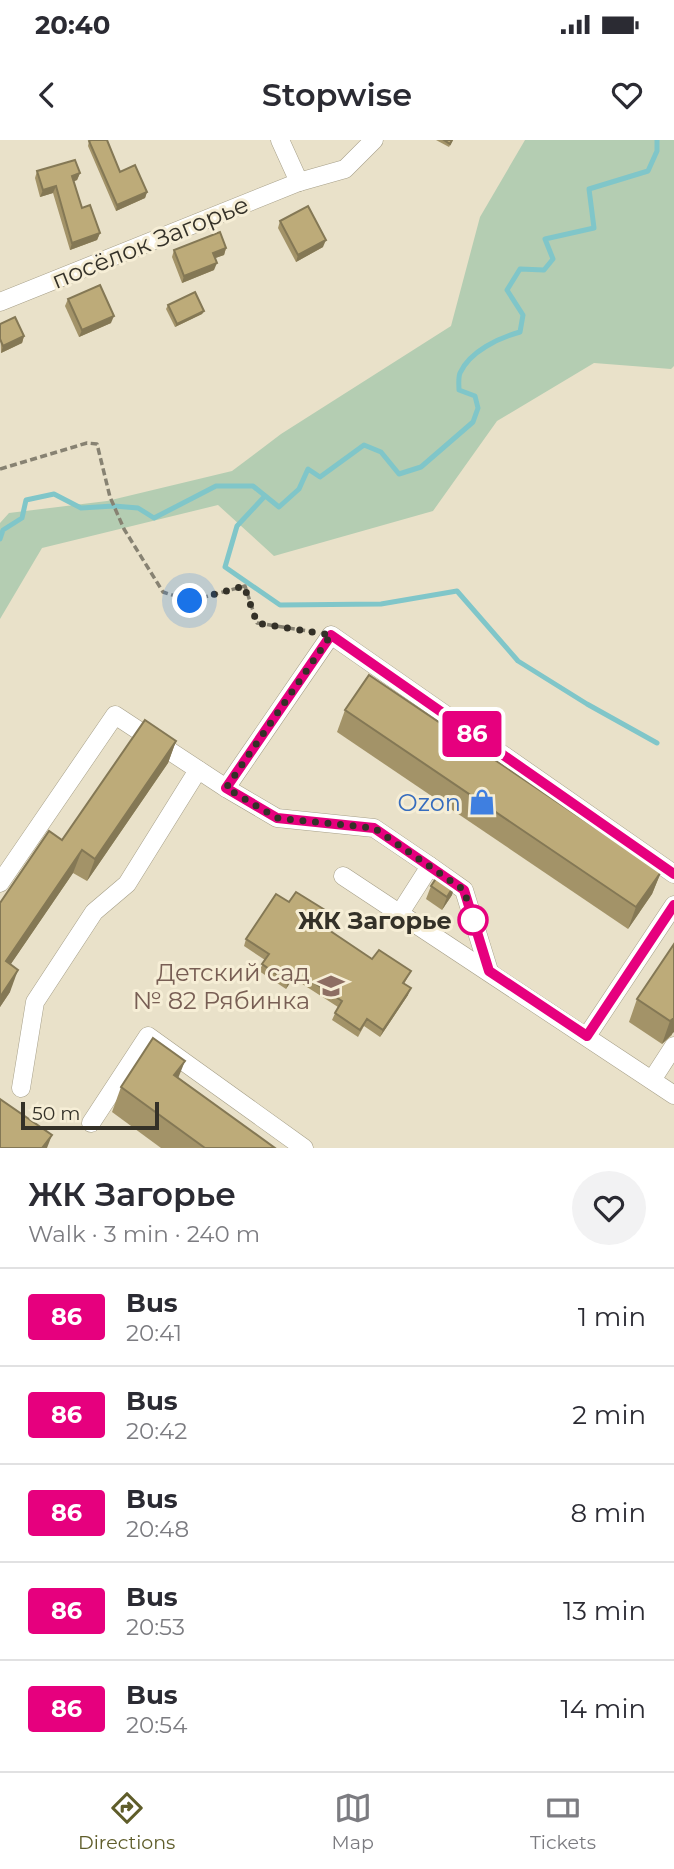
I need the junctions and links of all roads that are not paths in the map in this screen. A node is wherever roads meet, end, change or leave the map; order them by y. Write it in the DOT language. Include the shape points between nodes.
graph roads {
  1 [pos="281,140"];
  2 [pos="374,140"];
  3 [pos="299,182"];
  4 [pos="0,302"];
  5 [pos="198,770"];
  6 [pos="226,788"];
  7 [pos="430,866"];
  8 [pos="674,874"];
  9 [pos="343,876"];
  10 [pos="0,883"];
  11 [pos="674,905"];
  12 [pos="400,913"];
  13 [pos="489,971"];
  14 [pos="587,1036"];
  15 [pos="674,1046"];
  16 [pos="652,1080"];
  17 [pos="21,1088"];
  18 [pos="674,1095"];
  19 [pos="91,1123"];
  20 [pos="304,1148"];
  1 -- 3 [label="street"];
  2 -- 3 [label="street, посёлок Загорье" via="345,169"];
  3 -- 4 [label="street, посёлок Загорье"];
  5 -- 6 [label="street"];
  5 -- 10 [label="street" via="114,715"];
  5 -- 17 [label="street" via="127,884 94,912 35,1002"];
  6 -- 7 [label="street" via="277,818 374,828"];
  6 -- 8 [label="street" via="331,635"];
  7 -- 12 [label="street"];
  7 -- 13 [label="street" via="464,890"];
  9 -- 12 [label="street"];
  11 -- 14 [label="street"];
  12 -- 13 [label="street"];
  13 -- 14 [label="street"];
  14 -- 16 [label="street"];
  15 -- 16 [label="street"];
  16 -- 18 [label="street"];
  19 -- 20 [label="street" via="148,1036"];
}
